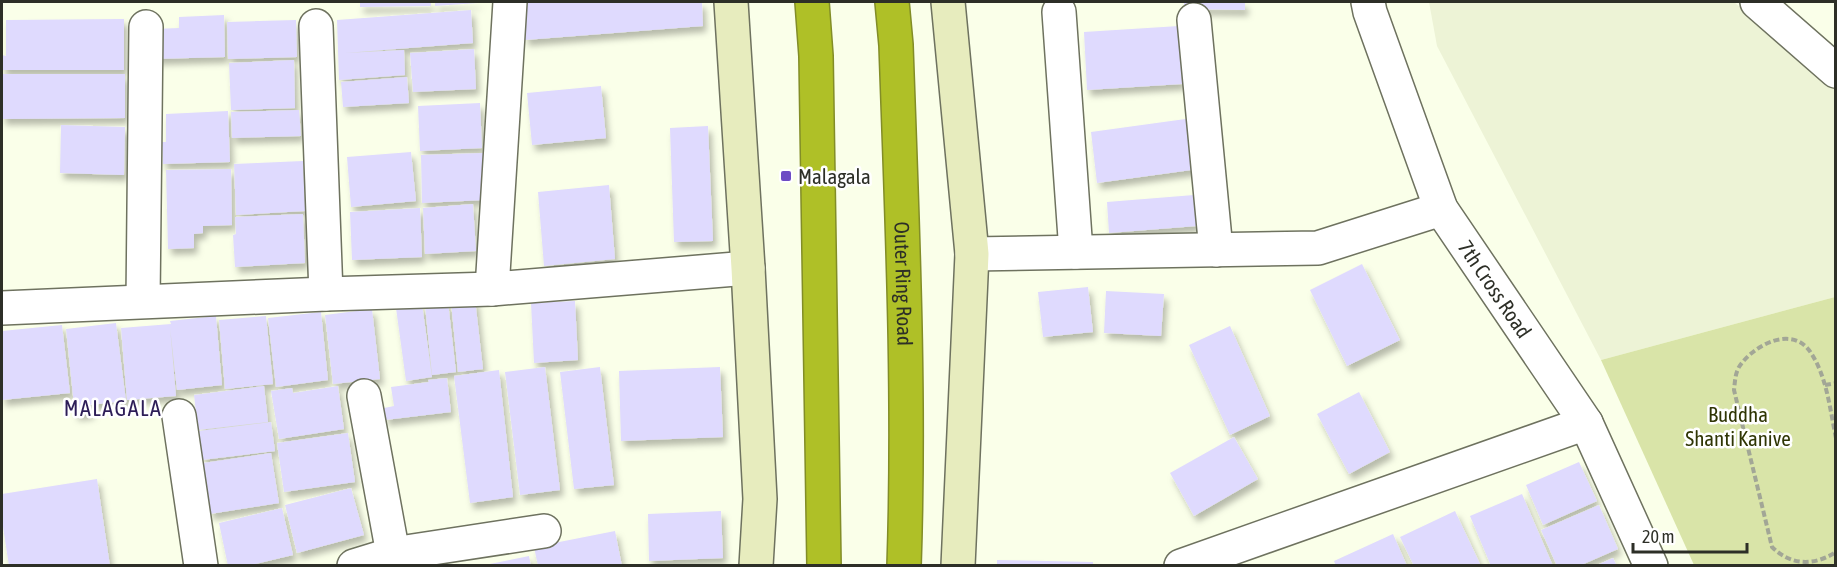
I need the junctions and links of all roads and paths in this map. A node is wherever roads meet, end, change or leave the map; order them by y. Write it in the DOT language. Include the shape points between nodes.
graph roads {
  1 [pos="510,2"];
  2 [pos="731,2"];
  3 [pos="812,2"];
  4 [pos="892,2"];
  5 [pos="948,2"];
  6 [pos="1368,2"];
  7 [pos="1757,2"];
  8 [pos="1059,12"];
  9 [pos="1194,20"];
  10 [pos="316,26"];
  11 [pos="146,27"];
  12 [pos="1836,71"];
  13 [pos="1441,209"];
  14 [pos="1216,250"];
  15 [pos="1076,252"];
  16 [pos="972,254"];
  17 [pos="748,268"];
  18 [pos="492,289"];
  19 [pos="327,294"];
  20 [pos="142,301"];
  21 [pos="2,308"];
  22 [pos="1836,383"];
  23 [pos="1825,384"];
  24 [pos="364,396"];
  25 [pos="179,416"];
  26 [pos="1586,423"];
  27 [pos="1836,438"];
  28 [pos="544,531"];
  29 [pos="1836,552"];
  30 [pos="393,554"];
  31 [pos="201,566"];
  32 [pos="354,566"];
  33 [pos="756,566"];
  34 [pos="824,566"];
  35 [pos="904,566"];
  36 [pos="958,566"];
  37 [pos="1182,566"];
  38 [pos="1651,566"];
  1 -- 18 [label="street"];
  2 -- 17 [label="street"];
  3 -- 34 [label="highway"];
  4 -- 35 [label="highway, Outer Ring Road" via="906,340"];
  5 -- 16 [label="street"];
  6 -- 13 [label="street, 7th Cross Road"];
  7 -- 12 [label="street"];
  8 -- 15 [label="street"];
  9 -- 14 [label="street"];
  10 -- 19 [label="street"];
  11 -- 20 [label="street"];
  13 -- 14 [label="street" via="1318,248"];
  13 -- 26 [label="street, 7th Cross Road"];
  14 -- 15 [label="street"];
  15 -- 16 [label="street"];
  16 -- 36 [label="street"];
  17 -- 18 [label="street"];
  17 -- 33 [label="street" via="760,499"];
  18 -- 19 [label="street"];
  19 -- 20 [label="street"];
  20 -- 21 [label="street"];
  22 -- 23 [label="path"];
  23 -- 27 [label="path"];
  23 -- 29 [label="path" via="1811,351 1793,338 1771,340 1750,355 1735,376 1734,390 1772,547 1782,557 1802,562 1825,559"];
  24 -- 30 [label="street"];
  25 -- 31 [label="street"];
  26 -- 37 [label="street"];
  26 -- 38 [label="street, 7th Cross Road"];
  28 -- 30 [label="street"];
  30 -- 32 [label="street"];
}
